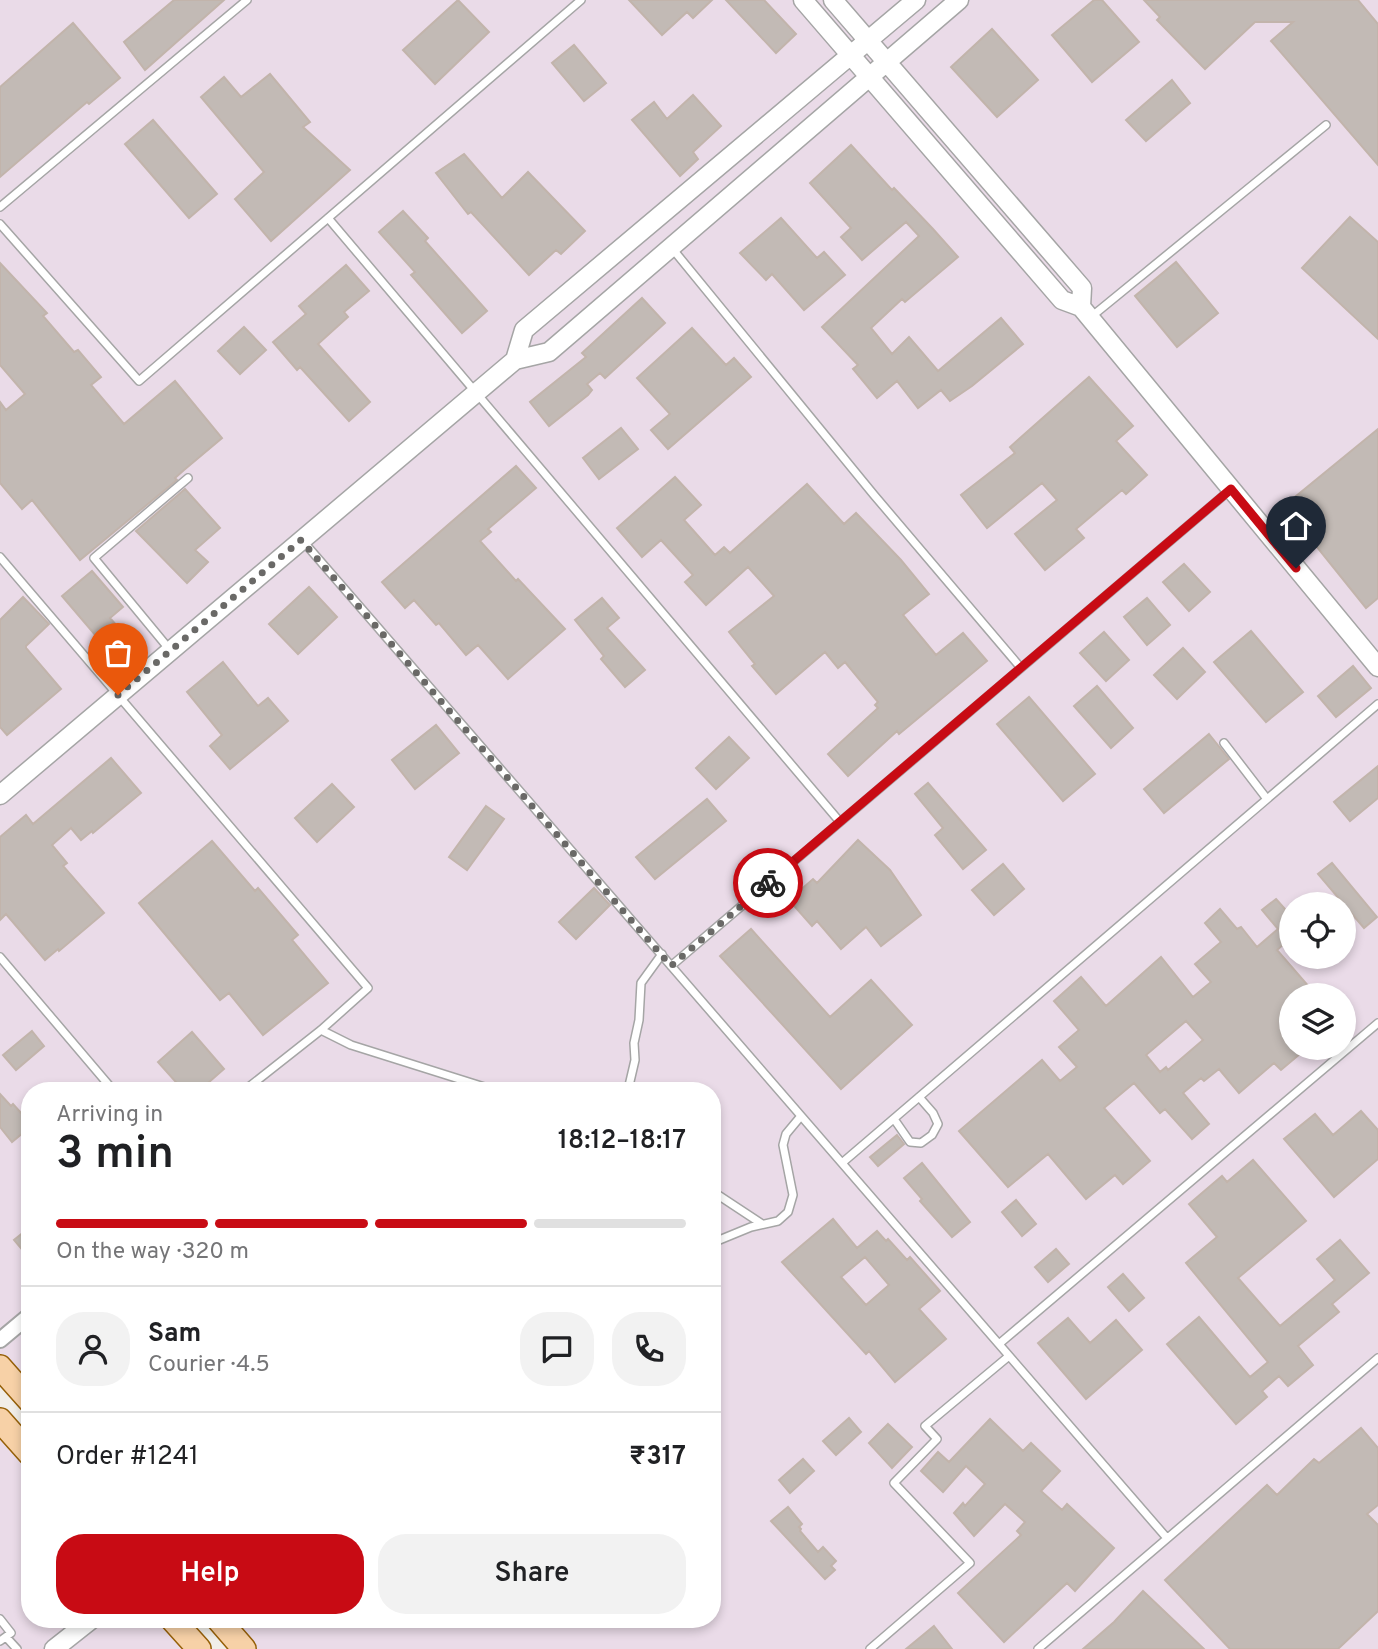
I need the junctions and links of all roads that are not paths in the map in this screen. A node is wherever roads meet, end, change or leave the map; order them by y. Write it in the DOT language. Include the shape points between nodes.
graph roads {
  1 [pos="247,0"];
  2 [pos="581,0"];
  3 [pos="803,0"];
  4 [pos="834,0"];
  5 [pos="916,0"];
  6 [pos="959,0"];
  7 [pos="868,40"];
  8 [pos="850,55"];
  9 [pos="887,61"];
  10 [pos="869,75"];
  11 [pos="1326,125"];
  12 [pos="0,207"];
  13 [pos="328,218"];
  14 [pos="0,224"];
  15 [pos="671,246"];
  16 [pos="1086,312"];
  17 [pos="514,360"];
  18 [pos="476,393"];
  19 [pos="188,478"];
  20 [pos="1231,489"];
  21 [pos="301,540"];
  22 [pos="0,557"];
  23 [pos="170,650"];
  24 [pos="1378,667"];
  25 [pos="1021,668"];
  26 [pos="118,695"];
  27 [pos="1378,704"];
  28 [pos="1224,743"];
  29 [pos="0,795"];
  30 [pos="1267,799"];
  31 [pos="840,822"];
  32 [pos="662,954"];
  33 [pos="0,957"];
  34 [pos="671,966"];
  35 [pos="1378,1023"];
  36 [pos="321,1030"];
  37 [pos="106,1082"];
  38 [pos="255,1082"];
  39 [pos="469,1082"];
  40 [pos="630,1082"];
  41 [pos="919,1097"];
  42 [pos="802,1116"];
  43 [pos="894,1119"];
  44 [pos="842,1163"];
  45 [pos="721,1197"];
  46 [pos="762,1224"];
  47 [pos="721,1240"];
  48 [pos="21,1322"];
  49 [pos="0,1340"];
  50 [pos="999,1345"];
  51 [pos="1009,1356"];
  52 [pos="1378,1358"];
  53 [pos="0,1367"];
  54 [pos="21,1391"];
  55 [pos="0,1420"];
  56 [pos="21,1444"];
  57 [pos="1166,1537"];
  58 [pos="0,1619"];
  59 [pos="81,1628"];
  60 [pos="180,1628"];
  61 [pos="226,1628"];
  62 [pos="3,1639"];
  63 [pos="17,1649"];
  64 [pos="54,1649"];
  65 [pos="199,1649"];
  66 [pos="244,1649"];
  67 [pos="870,1649"];
  68 [pos="1038,1649"];
  1 -- 12 [label="lane"];
  2 -- 13 [label="lane"];
  3 -- 8 [label="street"];
  4 -- 7 [label="street"];
  5 -- 7 [label="street"];
  6 -- 9 [label="street"];
  7 -- 8 [label="street"];
  7 -- 9 [label="street"];
  8 -- 10 [label="street"];
  8 -- 17 [label="street" via="524,330"];
  9 -- 10 [label="street"];
  9 -- 16 [label="street" via="1082,288"];
  10 -- 15 [label="street"];
  10 -- 16 [label="street" via="1062,300"];
  11 -- 16 [label="lane"];
  13 -- 14 [label="lane" via="139,381"];
  13 -- 18 [label="lane"];
  15 -- 17 [label="street" via="549,352"];
  15 -- 25 [label="lane"];
  16 -- 20 [label="street"];
  17 -- 18 [label="street"];
  18 -- 21 [label="street"];
  18 -- 31 [label="lane"];
  19 -- 23 [label="lane" via="94,558"];
  20 -- 24 [label="street"];
  20 -- 25 [label="lane"];
  21 -- 23 [label="street"];
  21 -- 32 [label="lane"];
  22 -- 26 [label="lane"];
  23 -- 26 [label="street"];
  25 -- 31 [label="lane"];
  26 -- 29 [label="street"];
  26 -- 36 [label="lane" via="368,988"];
  27 -- 30 [label="lane"];
  28 -- 30 [label="lane"];
  30 -- 41 [label="lane"];
  31 -- 34 [label="lane"];
  32 -- 34 [label="lane"];
  32 -- 40 [label="lane" via="641,983"];
  33 -- 37 [label="lane"];
  34 -- 42 [label="lane"];
  35 -- 50 [label="lane"];
  36 -- 38 [label="lane"];
  36 -- 39 [label="lane" via="351,1045"];
  41 -- 43 [label="lane"];
  41 -- 43 [label="lane" via="938,1124 932,1135 921,1143 910,1142"];
  42 -- 44 [label="lane"];
  42 -- 46 [label="lane" via="786,1134 783,1145 792,1204 783,1217"];
  43 -- 44 [label="lane"];
  44 -- 50 [label="lane"];
  45 -- 46 [label="lane"];
  46 -- 47 [label="lane"];
  48 -- 49 [label="street"];
  50 -- 51 [label="lane"];
  51 -- 57 [label="lane"];
  51 -- 67 [label="lane" via="925,1426 937,1439 894,1483 970,1563"];
  52 -- 57 [label="lane"];
  53 -- 54 [label="main road"];
  55 -- 56 [label="main road"];
  57 -- 68 [label="lane"];
  58 -- 62 [label="lane" via="11,1633"];
  59 -- 64 [label="street"];
  60 -- 65 [label="main road"];
  61 -- 66 [label="main road"];
  62 -- 63 [label="lane"];
}
